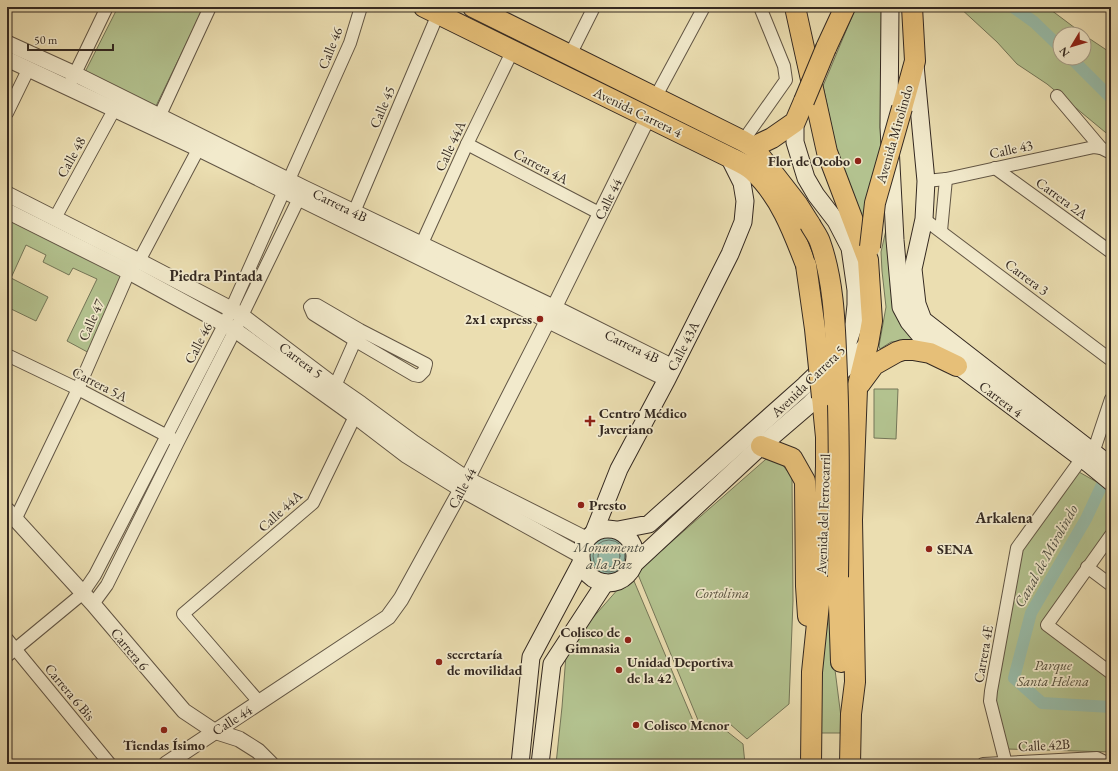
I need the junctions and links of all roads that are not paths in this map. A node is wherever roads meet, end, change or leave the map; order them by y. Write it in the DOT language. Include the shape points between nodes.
graph roads {
  1 [pos="107,7"];
  2 [pos="210,7"];
  3 [pos="361,7"];
  4 [pos="594,7"];
  5 [pos="704,7"];
  6 [pos="760,7"];
  7 [pos="795,7"];
  8 [pos="845,7"];
  9 [pos="890,7"];
  10 [pos="912,7"];
  11 [pos="476,8"];
  12 [pos="431,10"];
  13 [pos="7,43"];
  14 [pos="513,50"];
  15 [pos="570,55"];
  16 [pos="7,59"];
  17 [pos="915,62"];
  18 [pos="28,70"];
  19 [pos="76,74"];
  20 [pos="68,88"];
  21 [pos="1057,96"];
  22 [pos="655,98"];
  23 [pos="114,110"];
  24 [pos="7,114"];
  25 [pos="160,115"];
  26 [pos="648,117"];
  27 [pos="795,122"];
  28 [pos="201,143"];
  29 [pos="468,144"];
  30 [pos="748,144"];
  31 [pos="1106,151"];
  32 [pos="729,157"];
  33 [pos="995,168"];
  34 [pos="946,179"];
  35 [pos="926,181"];
  36 [pos="287,186"];
  37 [pos="301,193"];
  38 [pos="7,194"];
  39 [pos="7,211"];
  40 [pos="354,212"];
  41 [pos="601,214"];
  42 [pos="55,218"];
  43 [pos="924,218"];
  44 [pos="810,224"];
  45 [pos="941,231"];
  46 [pos="419,250"];
  47 [pos="1111,252"];
  48 [pos="869,253"];
  49 [pos="806,265"];
  50 [pos="134,266"];
  51 [pos="236,312"];
  52 [pos="551,314"];
  53 [pos="230,326"];
  54 [pos="358,336"];
  55 [pos="868,344"];
  56 [pos="7,355"];
  57 [pos="1111,360"];
  58 [pos="957,366"];
  59 [pos="670,373"];
  60 [pos="335,386"];
  61 [pos="78,389"];
  62 [pos="857,389"];
  63 [pos="1111,400"];
  64 [pos="358,410"];
  65 [pos="172,439"];
  66 [pos="761,446"];
  67 [pos="1095,461"];
  68 [pos="1111,482"];
  69 [pos="464,484"];
  70 [pos="11,515"];
  71 [pos="618,530"];
  72 [pos="590,535"];
  73 [pos="1111,535"];
  74 [pos="581,559"];
  75 [pos="634,564"];
  76 [pos="1087,567"];
  77 [pos="830,576"];
  78 [pos="605,583"];
  79 [pos="1111,585"];
  80 [pos="87,599"];
  81 [pos="7,639"];
  82 [pos="814,652"];
  83 [pos="11,653"];
  84 [pos="1111,673"];
  85 [pos="260,703"];
  86 [pos="851,714"];
  87 [pos="214,731"];
  88 [pos="1006,763"];
  89 [pos="110,764"];
  90 [pos="166,764"];
  91 [pos="271,764"];
  92 [pos="520,764"];
  93 [pos="540,764"];
  94 [pos="811,764"];
  95 [pos="850,764"];
  96 [pos="983,764"];
  97 [pos="1105,764"];
  1 -- 19 [label="street"];
  2 -- 25 [label="street"];
  3 -- 36 [label="street, Calle 46" via="350,43"];
  4 -- 15 [label="street"];
  5 -- 22 [label="street"];
  6 -- 30 [label="street" via="784,66 786,80"];
  7 -- 48 [label="main road" via="827,152"];
  8 -- 27 [label="main road, bridge"];
  9 -- 58 [label="main road, Carrera 4" via="889,126 901,307 909,322 925,341"];
  10 -- 17 [label="main road, Avenida Mirolindo"];
  11 -- 15 [label="main road, Avenida Carrera 4"];
  12 -- 14 [label="main road, Avenida Carrera 4"];
  12 -- 40 [label="street, Calle 45"];
  13 -- 19 [label="street, Carrera 4B"];
  14 -- 26 [label="main road, Avenida Carrera 4"];
  14 -- 29 [label="street, Calle 44A"];
  15 -- 22 [label="main road, Avenida Carrera 4"];
  16 -- 18 [label="street, Carrera 4B"];
  17 -- 35 [label="main road"];
  17 -- 48 [label="main road, Avenida Mirolindo, bridge" via="875,203"];
  18 -- 20 [label="street, Carrera 4B"];
  18 -- 24 [label="street"];
  19 -- 20 [label="street"];
  19 -- 25 [label="street, Carrera 4B"];
  20 -- 23 [label="street, Carrera 4B"];
  21 -- 31 [label="street"];
  22 -- 30 [label="main road, Avenida Carrera 4"];
  23 -- 28 [label="street, Carrera 4B"];
  23 -- 42 [label="street, Calle 48"];
  25 -- 28 [label="street, Carrera 4B"];
  26 -- 32 [label="main road, Avenida Carrera 4"];
  26 -- 41 [label="street, Calle 44"];
  27 -- 30 [label="main road" via="772,138"];
  27 -- 71 [label="main road, Avenida Carrera 5" via="795,142 806,178 836,221 850,248 856,305 854,324 847,346 649,524"];
  28 -- 36 [label="street, Carrera 4B"];
  28 -- 50 [label="street, Calle 47"];
  29 -- 41 [label="street, Carrera 4A"];
  29 -- 46 [label="street, Calle 44A"];
  30 -- 44 [label="main road, Avenida Carrera 4" via="794,200"];
  31 -- 33 [label="street, Calle 43" via="1094,147"];
  32 -- 49 [label="main road, Avenida Carrera 4" via="752,170 771,190 792,229"];
  32 -- 59 [label="main road, Calle 43A" via="742,183 745,201 743,222 730,254"];
  33 -- 34 [label="street, Calle 43"];
  33 -- 47 [label="street, Carrera 2A"];
  34 -- 35 [label="street, Calle 43"];
  34 -- 45 [label="street"];
  35 -- 43 [label="main road"];
  36 -- 37 [label="street, Carrera 4B"];
  36 -- 51 [label="street, Calle 46"];
  37 -- 40 [label="street, Carrera 4B"];
  37 -- 46 [label="street, Carrera 4B"];
  37 -- 51 [label="street, Calle 46"];
  38 -- 42 [label="street, Carrera 5"];
  39 -- 50 [label="street, Carrera 5"];
  40 -- 46 [label="street, Carrera 4B"];
  41 -- 52 [label="street, Calle 44"];
  42 -- 50 [label="street, Carrera 5"];
  43 -- 45 [label="street, Carrera 3"];
  43 -- 67 [label="main road, Carrera 4" via="913,269 917,304 923,320"];
  44 -- 77 [label="main road, Avenida del Ferrocarril, bridge" via="820,241 826,260 835,326 840,438"];
  45 -- 57 [label="street, Carrera 3"];
  46 -- 52 [label="street, Carrera 4B"];
  48 -- 55 [label="main road" via="872,321"];
  49 -- 77 [label="main road, Avenida del Ferrocarril, bridge" via="826,437"];
  50 -- 51 [label="street, Carrera 5"];
  50 -- 53 [label="street, Carrera 5"];
  50 -- 61 [label="street, Calle 47"];
  51 -- 53 [label="street, Calle 46"];
  51 -- 60 [label="street, Carrera 5"];
  52 -- 59 [label="street, Carrera 4B"];
  52 -- 69 [label="street, Calle 44"];
  53 -- 64 [label="street, Carrera 5"];
  53 -- 65 [label="street, Calle 46"];
  54 -- 54 [label="street" via="426,364 424,371 419,376 414,375"];
  54 -- 60 [label="street"];
  55 -- 62 [label="main road"];
  55 -- 66 [label="main road, Avenida Carrera 5" via="810,404"];
  56 -- 61 [label="street, Carrera 5A"];
  58 -- 62 [label="main road" via="930,354 903,350 874,365"];
  58 -- 67 [label="main road, Carrera 4"];
  59 -- 72 [label="main road, Calle 43A" via="619,469"];
  60 -- 64 [label="street, Carrera 5"];
  61 -- 65 [label="street, Carrera 5A"];
  61 -- 70 [label="street, Calle 47"];
  62 -- 86 [label="main road" via="852,520 855,682"];
  63 -- 67 [label="street"];
  64 -- 69 [label="street, Carrera 5" via="406,455"];
  64 -- 85 [label="street, Calle 44A" via="313,503 183,614"];
  65 -- 80 [label="street, Calle 46" via="95,575"];
  66 -- 75 [label="main road, Avenida Carrera 5"];
  66 -- 82 [label="main road" via="792,458 805,481 806,586 810,643"];
  67 -- 68 [label="main road, Carrera 4"];
  67 -- 88 [label="street, Carrera 4E" via="1017,548 990,701"];
  69 -- 72 [label="street, Carrera 5"];
  69 -- 74 [label="street, Carrera 5"];
  69 -- 85 [label="street, Calle 44" via="401,599 388,617"];
  70 -- 80 [label="street, Carrera 6"];
  71 -- 72 [label="main road" via="602,529"];
  71 -- 75 [label="main road" via="632,542 635,549"];
  72 -- 74 [label="main road" via="582,546"];
  73 -- 76 [label="street"];
  74 -- 78 [label="main road" via="584,570 597,581"];
  74 -- 92 [label="main road" via="531,657"];
  75 -- 78 [label="main road" via="623,579"];
  76 -- 79 [label="street"];
  76 -- 84 [label="street" via="1047,625"];
  77 -- 82 [label="main road, Avenida del Ferrocarril"];
  77 -- 86 [label="main road, Avenida del Ferrocarril" via="841,682"];
  78 -- 93 [label="main road" via="552,664"];
  80 -- 83 [label="street, Calle 46"];
  80 -- 87 [label="street, Carrera 6" via="184,711"];
  81 -- 83 [label="street, Carrera 6 Bis"];
  82 -- 94 [label="main road, Avenida del Ferrocarril"];
  83 -- 89 [label="street, Carrera 6 Bis"];
  85 -- 87 [label="street, Calle 44"];
  86 -- 95 [label="main road"];
  87 -- 90 [label="street, Calle 44"];
  87 -- 91 [label="street, Carrera 6" via="239,739 258,750"];
  88 -- 96 [label="street, Calle 42B"];
  88 -- 97 [label="street, Calle 42B" via="1097,758"];
}
